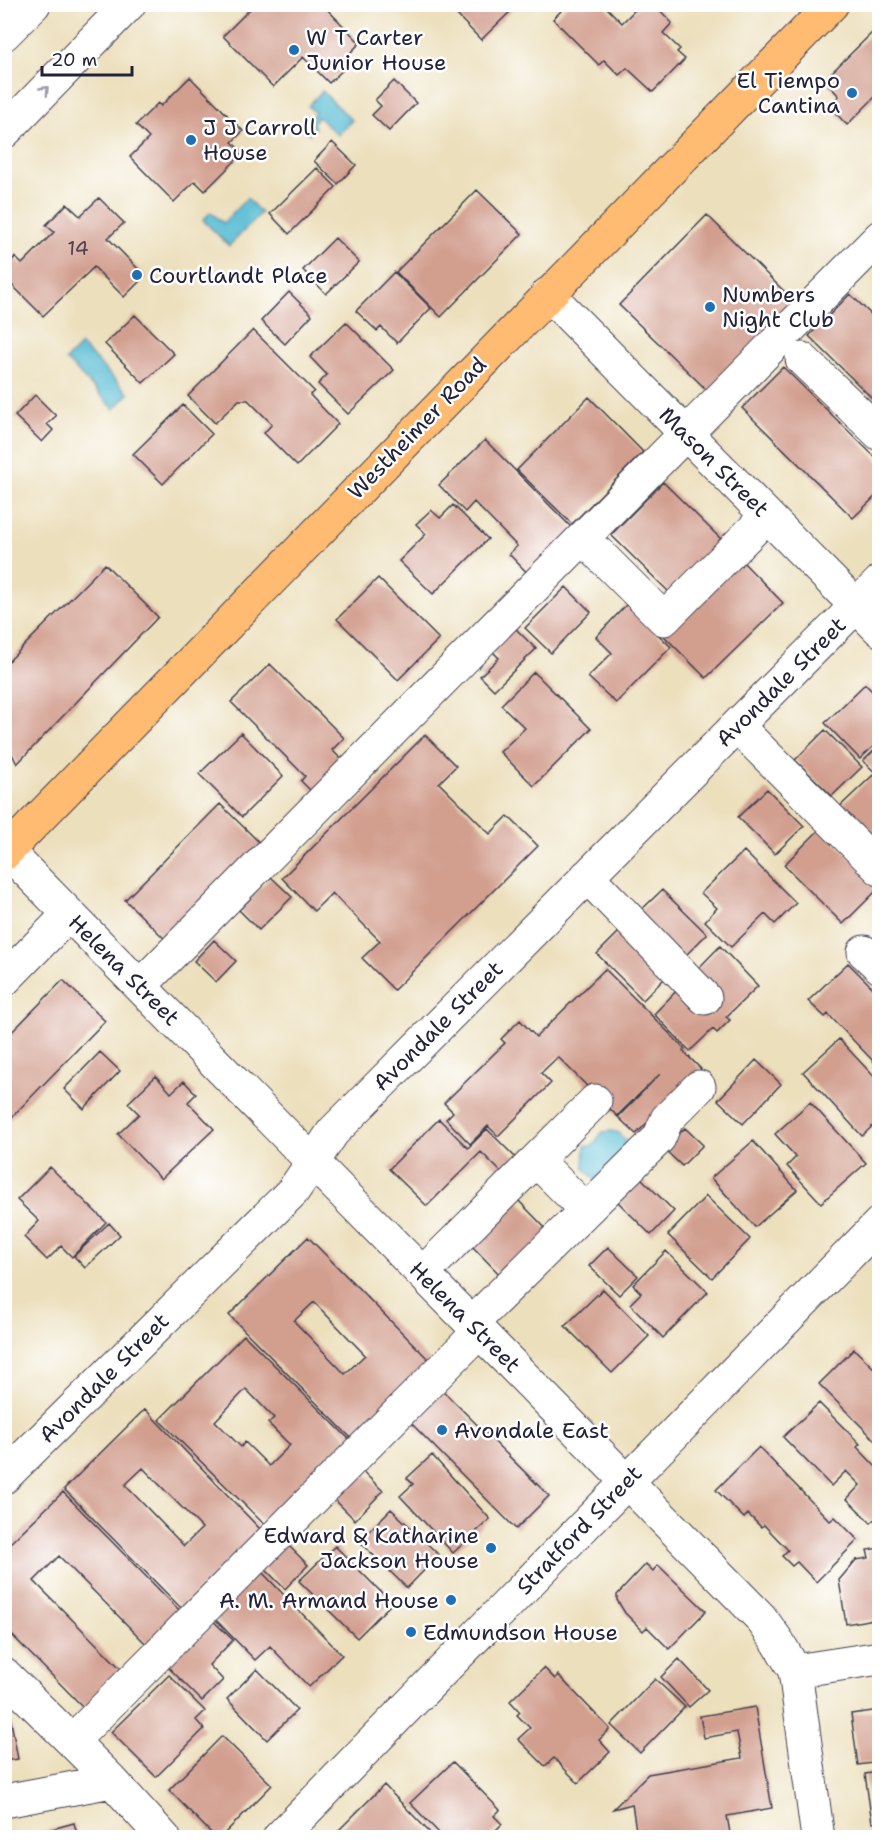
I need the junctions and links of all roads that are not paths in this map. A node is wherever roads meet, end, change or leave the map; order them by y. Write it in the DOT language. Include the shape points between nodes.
graph roads {
  1 [pos="34,4"];
  2 [pos="129,4"];
  3 [pos="832,4"];
  4 [pos="4,34"];
  5 [pos="4,132"];
  6 [pos="879,237"];
  7 [pos="548,294"];
  8 [pos="802,359"];
  9 [pos="686,434"];
  10 [pos="879,434"];
  11 [pos="767,516"];
  12 [pos="597,553"];
  13 [pos="879,582"];
  14 [pos="856,606"];
  15 [pos="879,630"];
  16 [pos="737,726"];
  17 [pos="6,852"];
  18 [pos="879,869"];
  19 [pos="587,876"];
  20 [pos="69,914"];
  21 [pos="4,980"];
  22 [pos="140,986"];
  23 [pos="705,998"];
  24 [pos="699,1087"];
  25 [pos="595,1101"];
  26 [pos="536,1160"];
  27 [pos="313,1162"];
  28 [pos="575,1199"];
  29 [pos="879,1223"];
  30 [pos="423,1274"];
  31 [pos="476,1327"];
  32 [pos="4,1477"];
  33 [pos="627,1481"];
  34 [pos="879,1658"];
  35 [pos="795,1671"];
  36 [pos="4,1674"];
  37 [pos="72,1741"];
  38 [pos="112,1781"];
  39 [pos="4,1800"];
  40 [pos="164,1838"];
  41 [pos="279,1838"];
  42 [pos="818,1838"];
  1 -- 4 [label="street"];
  5 -- 2 [label="street, one-way"];
  3 -- 7 [label="main road, Westheimer Road"];
  6 -- 9 [label="street"];
  7 -- 9 [label="street, Mason Street"];
  7 -- 17 [label="main road, Westheimer Road"];
  8 -- 10 [label="street"];
  9 -- 11 [label="street, Mason Street"];
  9 -- 22 [label="street"];
  11 -- 12 [label="street" via="664,619"];
  11 -- 14 [label="street, Mason Street"];
  13 -- 14 [label="street, Avondale Street"];
  14 -- 15 [label="street, Mason Street"];
  14 -- 16 [label="street, Avondale Street"];
  16 -- 18 [label="street"];
  16 -- 19 [label="street, Avondale Street"];
  17 -- 20 [label="street, Helena Street"];
  19 -- 23 [label="street"];
  19 -- 27 [label="street, Avondale Street" via="333,1132"];
  20 -- 21 [label="street"];
  20 -- 22 [label="street, Helena Street"];
  22 -- 27 [label="street, Helena Street"];
  24 -- 31 [label="street" via="667,1119 659,1138"];
  25 -- 26 [label="street"];
  26 -- 28 [label="street"];
  26 -- 30 [label="street"];
  27 -- 30 [label="street, Helena Street"];
  27 -- 32 [label="street, Avondale Street" via="293,1191"];
  29 -- 33 [label="street, Stratford Street"];
  30 -- 31 [label="street, Helena Street"];
  31 -- 33 [label="street, Helena Street"];
  31 -- 37 [label="street"];
  33 -- 35 [label="street, Helena Street" via="760,1617"];
  33 -- 41 [label="street, Stratford Street"];
  34 -- 35 [label="street"];
  35 -- 42 [label="street, Helena Street"];
  36 -- 37 [label="street"];
  37 -- 38 [label="street"];
  38 -- 39 [label="street"];
  38 -- 40 [label="street"];
}
